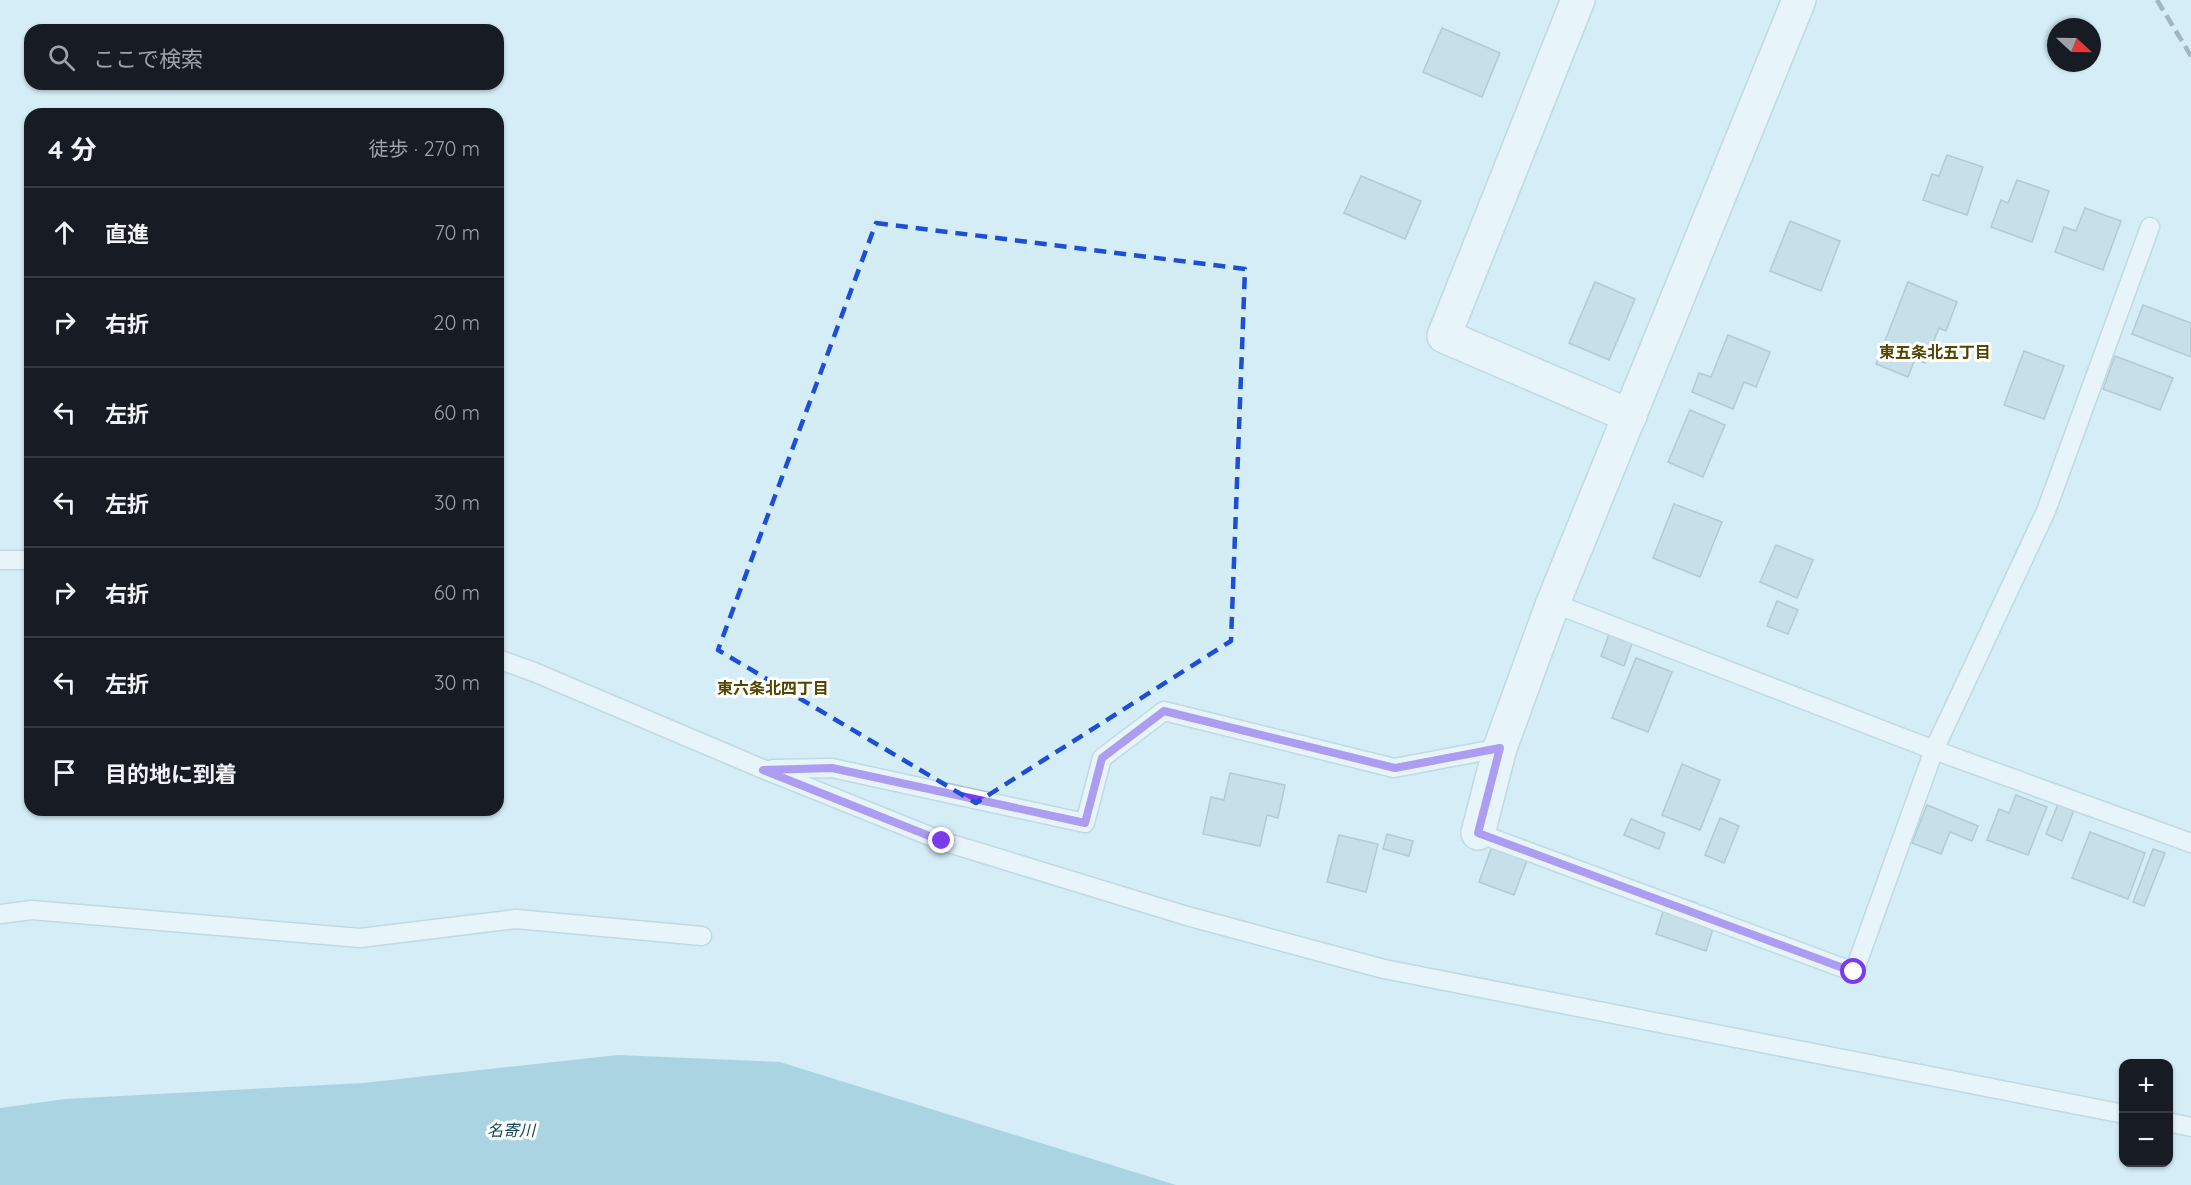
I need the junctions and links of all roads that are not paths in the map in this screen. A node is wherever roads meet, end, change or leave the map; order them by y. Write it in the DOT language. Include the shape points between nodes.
graph roads {
  1 [pos="1578,0"];
  2 [pos="1799,0"];
  3 [pos="2150,227"];
  4 [pos="1630,416"];
  5 [pos="0,560"];
  6 [pos="24,560"];
  7 [pos="1553,603"];
  8 [pos="504,661"];
  9 [pos="1500,748"];
  10 [pos="1934,750"];
  11 [pos="763,770"];
  12 [pos="1478,833"];
  13 [pos="2191,843"];
  14 [pos="0,914"];
  15 [pos="702,936"];
  16 [pos="2119,1113"];
  17 [pos="2173,1123"];
  18 [pos="2191,1127"];
  1 -- 4 [label="street" via="1444,336"];
  2 -- 4 [label="street"];
  3 -- 10 [label="lane" via="2046,511"];
  4 -- 7 [label="street"];
  5 -- 6 [label="lane"];
  7 -- 9 [label="street"];
  7 -- 10 [label="lane"];
  8 -- 11 [label="lane"];
  9 -- 11 [label="lane" via="1395,768 1164,711 1102,758 1085,823 832,768"];
  9 -- 12 [label="street"];
  10 -- 12 [label="lane" via="1854,972"];
  10 -- 13 [label="lane"];
  11 -- 16 [label="lane" via="942,841 1187,916 1384,969"];
  14 -- 15 [label="lane" via="32,910 360,938 516,919"];
  17 -- 18 [label="lane"];
}
